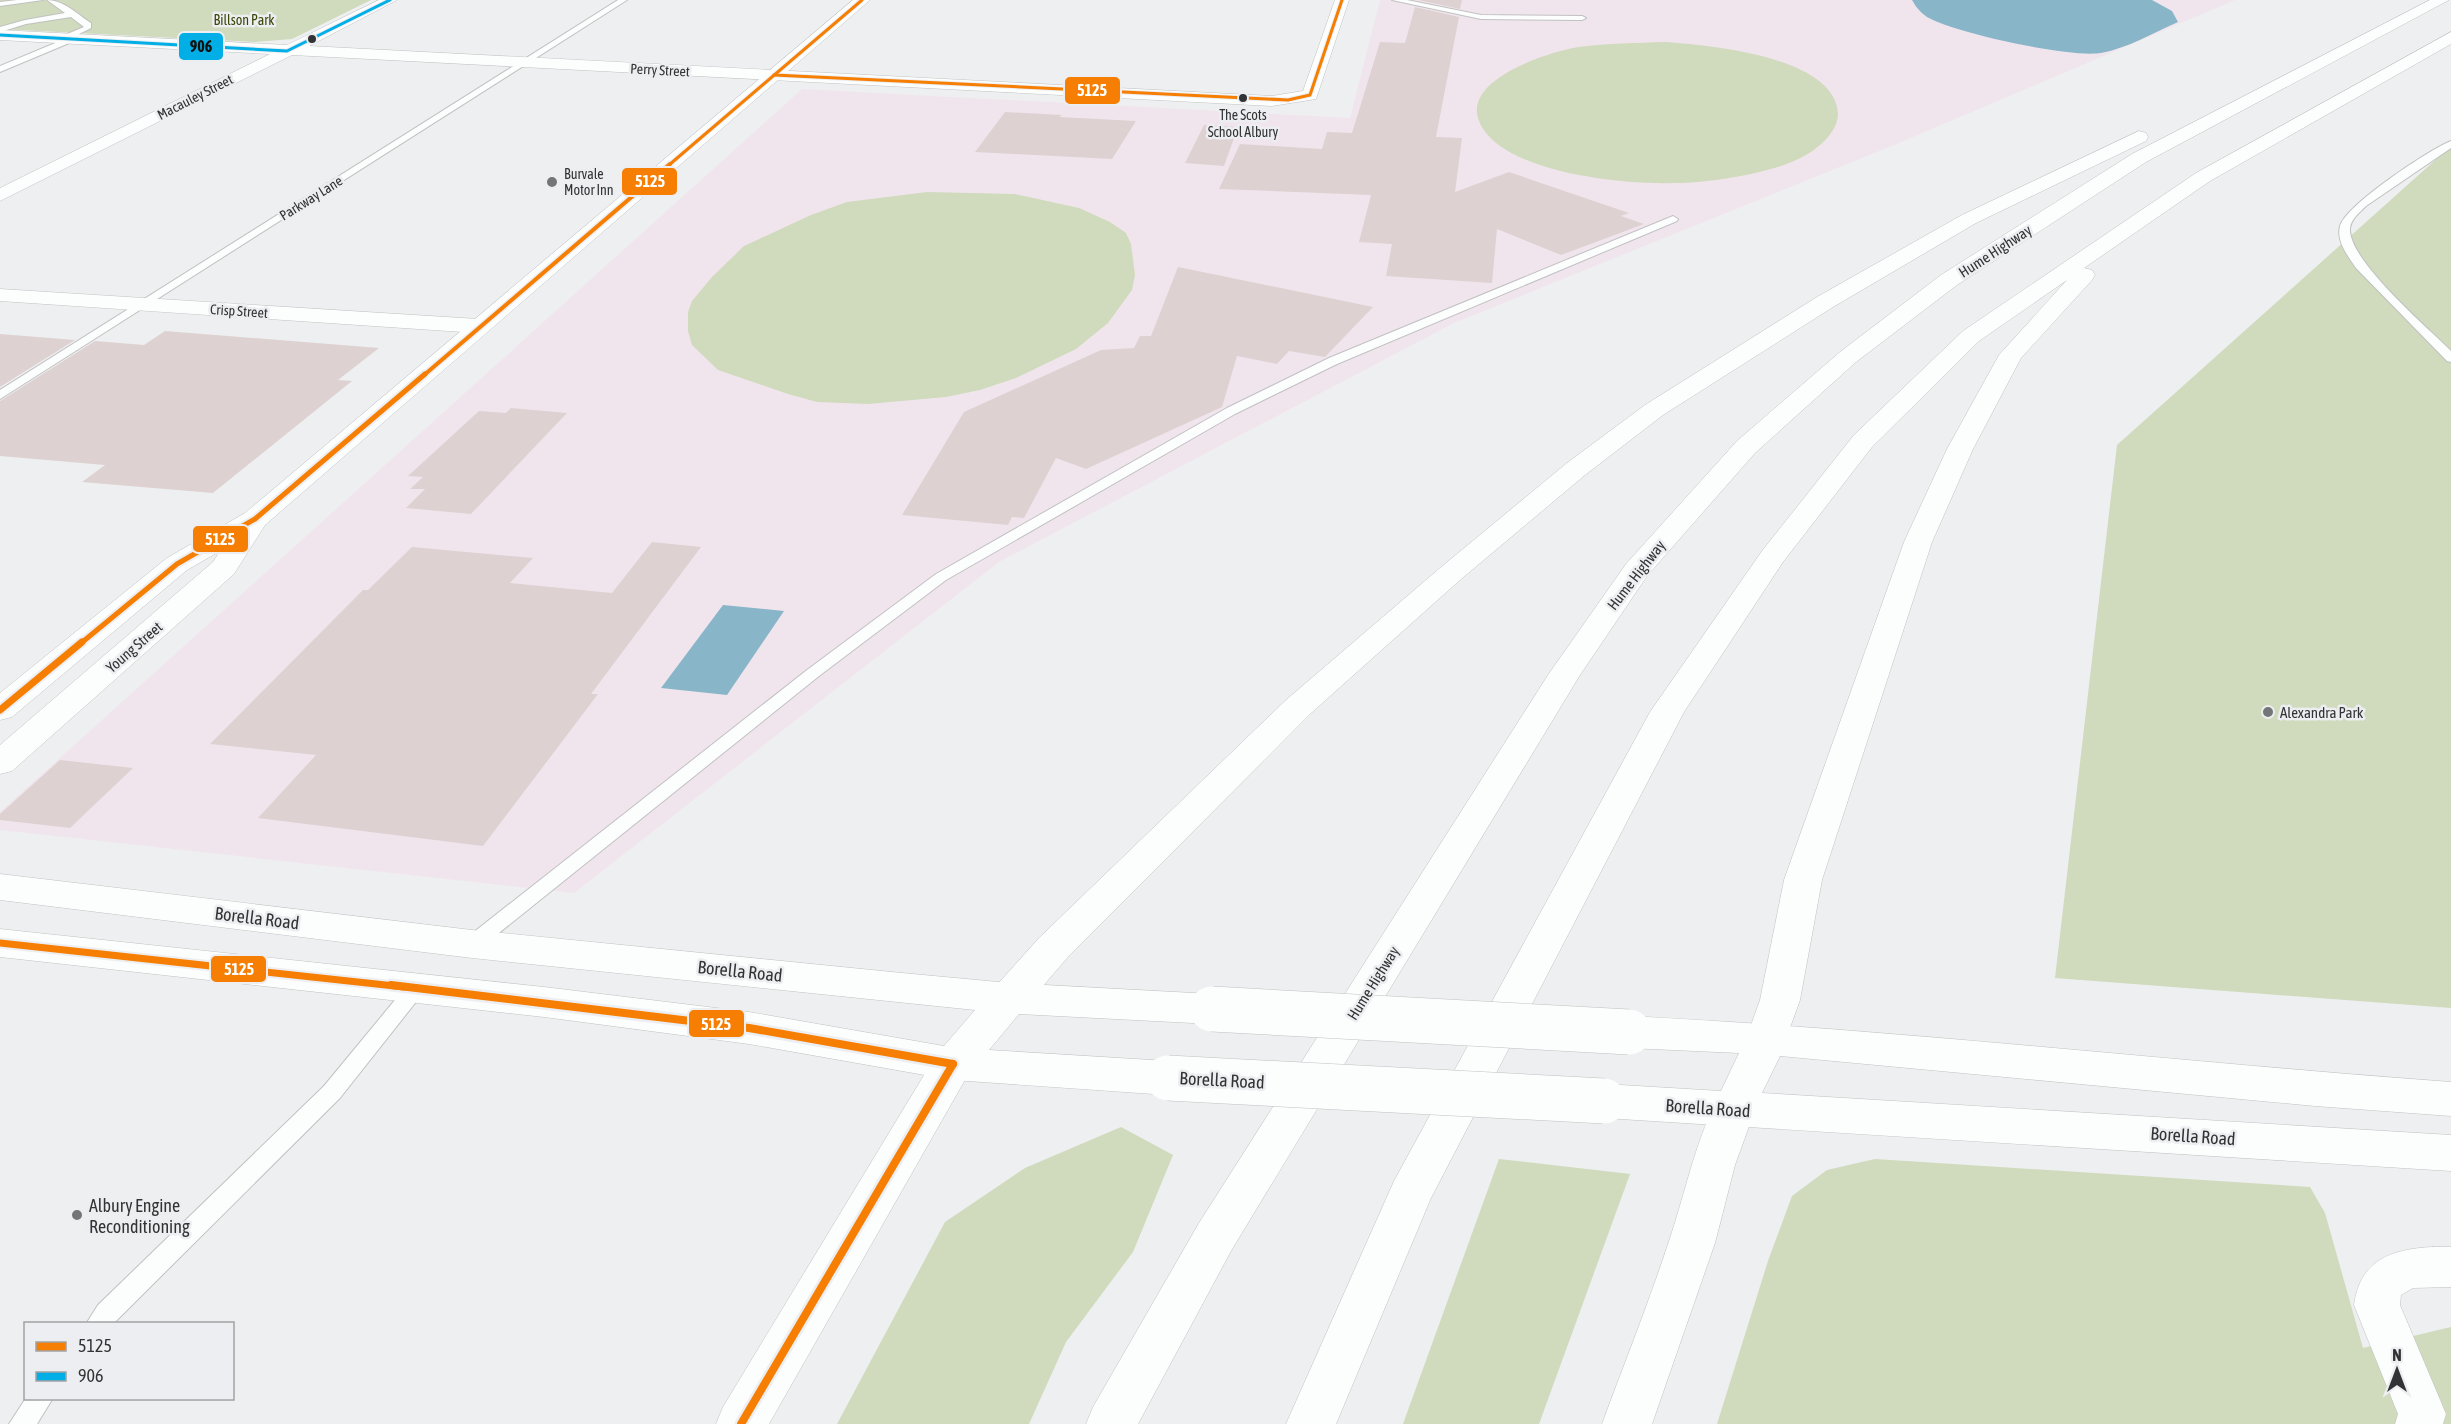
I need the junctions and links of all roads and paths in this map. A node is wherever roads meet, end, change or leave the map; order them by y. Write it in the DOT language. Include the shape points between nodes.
graph roads {
  1 [pos="39,0"];
  2 [pos="51,0"];
  3 [pos="390,0"];
  4 [pos="623,0"];
  5 [pos="862,0"];
  6 [pos="1342,0"];
  7 [pos="1396,0"];
  8 [pos="2441,0"];
  9 [pos="0,4"];
  10 [pos="74,14"];
  11 [pos="1582,18"];
  12 [pos="0,30"];
  13 [pos="0,35"];
  14 [pos="2451,37"];
  15 [pos="67,39"];
  16 [pos="287,51"];
  17 [pos="2334,56"];
  18 [pos="524,63"];
  19 [pos="0,69"];
  20 [pos="774,75"];
  21 [pos="2451,144"];
  22 [pos="0,195"];
  23 [pos="1673,219"];
  24 [pos="2126,230"];
  25 [pos="0,295"];
  26 [pos="142,304"];
  27 [pos="478,326"];
  28 [pos="2451,358"];
  29 [pos="0,395"];
  30 [pos="255,519"];
  31 [pos="0,710"];
  32 [pos="0,764"];
  33 [pos="0,887"];
  34 [pos="0,943"];
  35 [pos="472,944"];
  36 [pos="416,988"];
  37 [pos="1009,998"];
  38 [pos="1767,1039"];
  39 [pos="953,1064"];
  40 [pos="2451,1099"];
  41 [pos="1733,1110"];
  42 [pos="2451,1153"];
  43 [pos="2451,1267"];
  44 [pos="99,1322"];
  45 [pos="40,1400"];
  46 [pos="22,1424"];
  47 [pos="741,1424"];
  48 [pos="1111,1424"];
  49 [pos="1311,1424"];
  50 [pos="1627,1424"];
  51 [pos="2419,1424"];
  1 -- 9 [label="lane"];
  2 -- 10 [label="lane"];
  3 -- 16 [label="street, Macauley Street"];
  4 -- 18 [label="lane, Parkway Lane"];
  5 -- 20 [label="main road, Young Street"];
  6 -- 20 [label="street, Perry Street" via="1314,87 1310,95 1300,98 1272,101"];
  7 -- 11 [label="lane" via="1481,17"];
  8 -- 17 [label="main road, Hume Highway"];
  10 -- 12 [label="lane"];
  10 -- 15 [label="lane" via="88,25"];
  13 -- 15 [label="street, Perry Street"];
  14 -- 24 [label="main road" via="2203,177"];
  15 -- 16 [label="street, Perry Street"];
  15 -- 19 [label="lane"];
  16 -- 18 [label="street, Perry Street"];
  16 -- 22 [label="street, Macauley Street"];
  17 -- 37 [label="main road" via="2158,128 1969,219 1825,302 1653,410 1450,574 1298,706 1054,947"];
  17 -- 48 [label="main road, Hume Highway" via="2139,158 1949,280 1848,357 1746,447 1636,570 1564,675 1215,1237"];
  18 -- 20 [label="street, Perry Street"];
  18 -- 26 [label="lane, Parkway Lane"];
  20 -- 27 [label="main road, Young Street"];
  21 -- 28 [label="lane" via="2373,193 2347,221 2346,235 2348,248 2360,266"];
  23 -- 35 [label="lane" via="1333,361 1231,411 941,577 804,680"];
  24 -- 38 [label="main road" via="2011,355 1960,449 1918,542 1803,880 1780,1000"];
  24 -- 49 [label="main road" via="1971,336 1863,441 1772,557 1667,712 1410,1194"];
  25 -- 26 [label="street, Crisp Street"];
  26 -- 27 [label="street, Crisp Street"];
  26 -- 29 [label="lane, Parkway Lane"];
  27 -- 30 [label="main road, Young Street"];
  30 -- 31 [label="main road, Young Street" via="177,564"];
  30 -- 32 [label="main road, Young Street" via="224,568"];
  33 -- 35 [label="main road, Borella Road"];
  34 -- 36 [label="main road, Borella Road"];
  35 -- 37 [label="main road, Borella Road"];
  36 -- 39 [label="main road, Borella Road" via="749,1028"];
  36 -- 44 [label="lane" via="332,1092"];
  37 -- 38 [label="main road, Borella Road, bridge"];
  37 -- 39 [label="main road"];
  38 -- 40 [label="main road, Borella Road"];
  38 -- 41 [label="main road"];
  39 -- 41 [label="main road, Borella Road, bridge"];
  39 -- 47 [label="main road"];
  41 -- 42 [label="main road, Borella Road"];
  41 -- 50 [label="main road" via="1692,1243"];
  43 -- 51 [label="street" via="2426,1266 2395,1273 2380,1287 2377,1305 2422,1414"];
  45 -- 46 [label="lane"];
}
